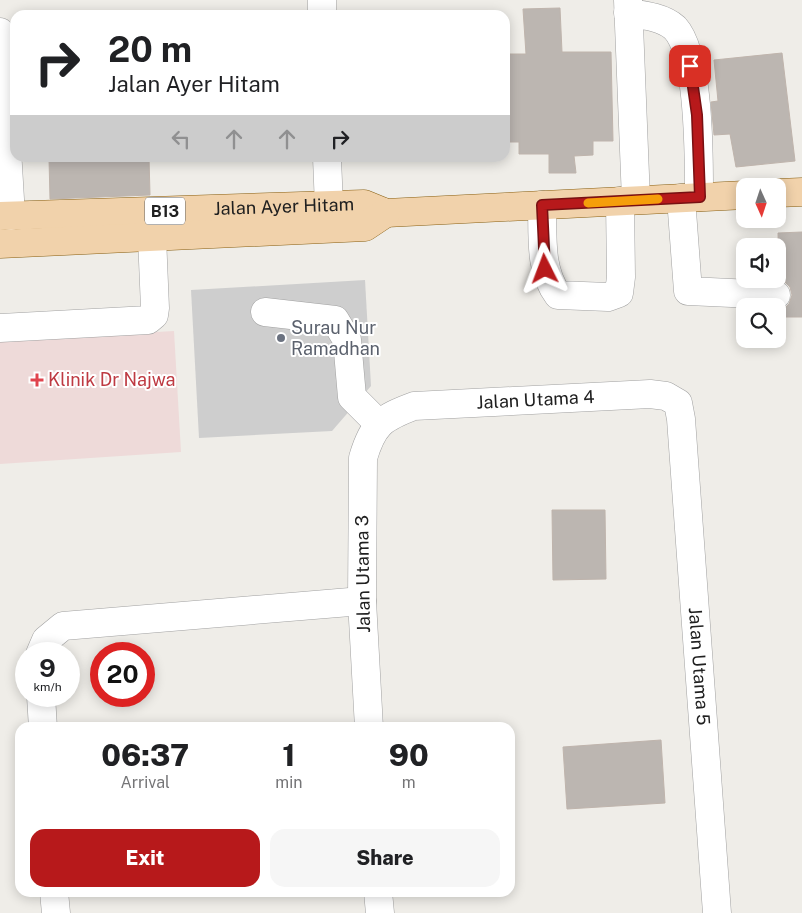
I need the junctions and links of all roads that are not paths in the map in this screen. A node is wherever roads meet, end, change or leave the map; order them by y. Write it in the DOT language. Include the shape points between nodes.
graph roads {
  1 [pos="628,6"];
  2 [pos="0,32"];
  3 [pos="327,162"];
  4 [pos="4,184"];
  5 [pos="802,192"];
  6 [pos="786,193"];
  7 [pos="736,195"];
  8 [pos="690,198"];
  9 [pos="628,200"];
  10 [pos="542,205"];
  11 [pos="329,206"];
  12 [pos="386,213"];
  13 [pos="6,216"];
  14 [pos="152,237"];
  15 [pos="0,244"];
  16 [pos="776,296"];
  17 [pos="265,312"];
  18 [pos="0,328"];
  19 [pos="681,418"];
  20 [pos="379,424"];
  21 [pos="362,601"];
  22 [pos="45,642"];
  23 [pos="41,707"];
  24 [pos="42,722"];
  25 [pos="369,722"];
  26 [pos="54,897"];
  27 [pos="378,897"];
  28 [pos="56,913"];
  29 [pos="380,913"];
  30 [pos="717,913"];
  1 -- 8 [label="street" via="674,28 687,48 697,115"];
  1 -- 9 [label="street"];
  2 -- 4 [label="street"];
  3 -- 11 [label="street"];
  4 -- 13 [label="street"];
  5 -- 6 [label="main road"];
  7 -- 8 [label="main road, Jalan Ayer Hitam / B13"];
  8 -- 9 [label="main road, Jalan Ayer Hitam / B13"];
  8 -- 16 [label="street" via="688,292"];
  9 -- 10 [label="main road, Jalan Ayer Hitam / B13"];
  9 -- 10 [label="street" via="619,293 608,297 558,295 550,285 545,269"];
  10 -- 12 [label="main road, Jalan Ayer Hitam / B13"];
  11 -- 12 [label="main road, Jalan Ayer Hitam / B13" via="364,204"];
  11 -- 13 [label="main road, Jalan Ayer Hitam / B13"];
  12 -- 14 [label="main road" via="365,227"];
  14 -- 15 [label="main road"];
  14 -- 18 [label="street" via="156,308 148,320"];
  17 -- 20 [label="street" via="335,320 347,340 352,397"];
  19 -- 20 [label="street, Jalan Utama 4" via="678,403 666,396 650,394 414,406"];
  19 -- 30 [label="street, Jalan Utama 5"];
  20 -- 21 [label="street, Jalan Utama 3" via="368,440 363,458"];
  21 -- 22 [label="street" via="63,626"];
  21 -- 25 [label="street, Jalan Utama 3"];
  23 -- 24 [label="street"];
  26 -- 28 [label="street"];
  27 -- 29 [label="street"];
}
